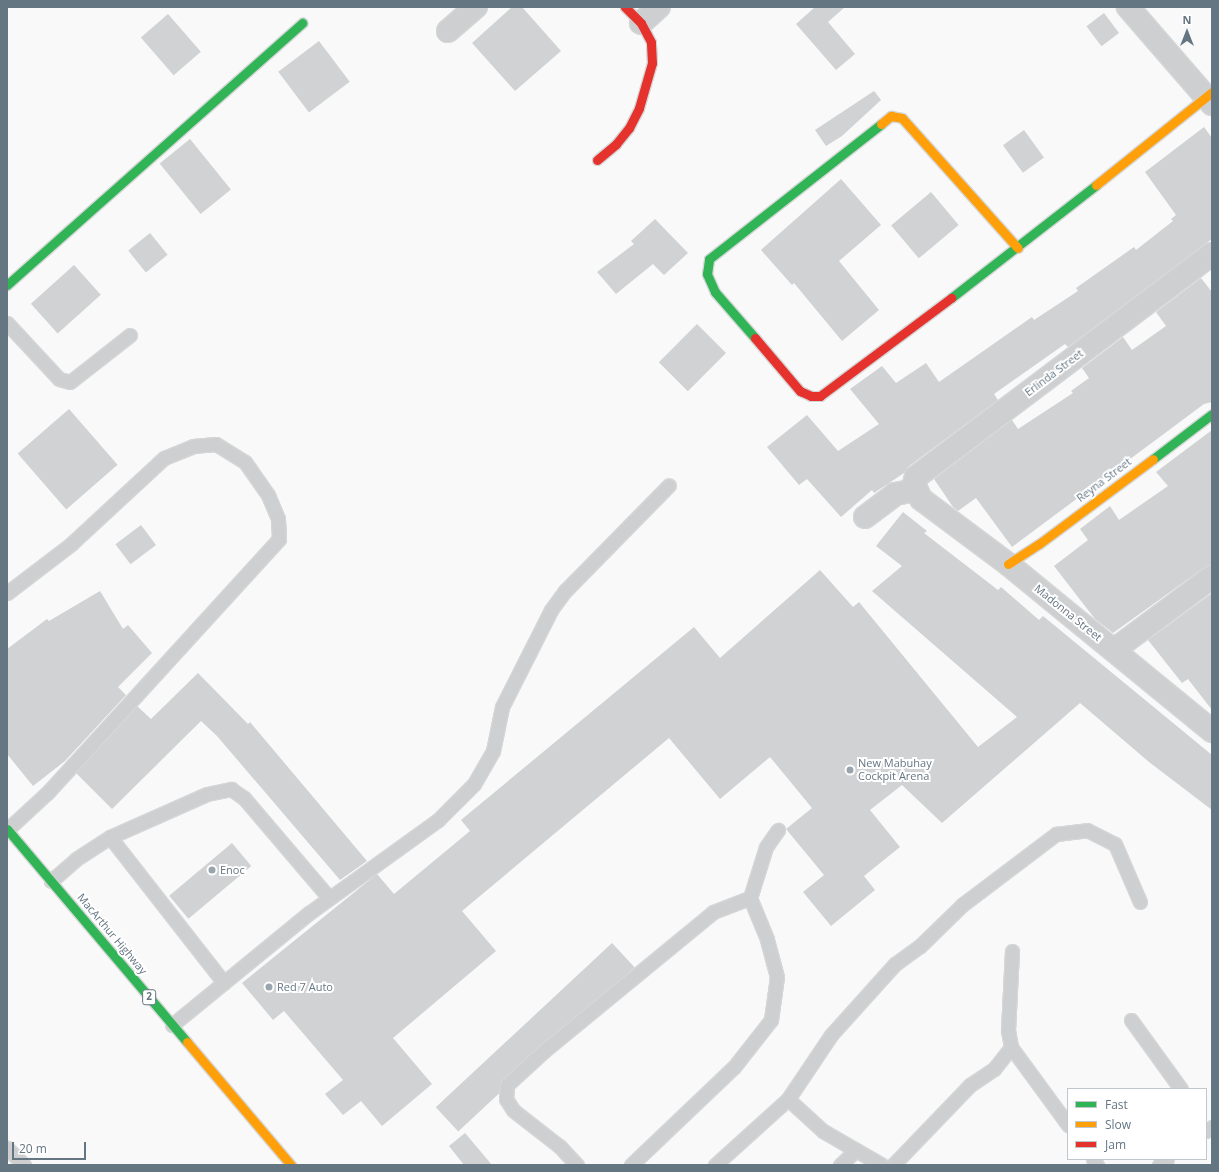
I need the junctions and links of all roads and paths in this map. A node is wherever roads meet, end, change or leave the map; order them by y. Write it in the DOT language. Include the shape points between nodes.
graph roads {
  1 [pos="476,7"];
  2 [pos="625,7"];
  3 [pos="660,7"];
  4 [pos="1128,7"];
  5 [pos="302,23"];
  6 [pos="641,23"];
  7 [pos="448,31"];
  8 [pos="1210,97"];
  9 [pos="597,160"];
  10 [pos="1018,248"];
  11 [pos="1212,254"];
  12 [pos="7,285"];
  13 [pos="7,323"];
  14 [pos="130,335"];
  15 [pos="1212,414"];
  16 [pos="669,485"];
  17 [pos="918,494"];
  18 [pos="865,517"];
  19 [pos="1008,564"];
  20 [pos="1212,577"];
  21 [pos="7,593"];
  22 [pos="1114,650"];
  23 [pos="1212,731"];
  24 [pos="7,829"];
  25 [pos="778,830"];
  26 [pos="110,837"];
  27 [pos="51,881"];
  28 [pos="328,898"];
  29 [pos="750,898"];
  30 [pos="1140,902"];
  31 [pos="1012,951"];
  32 [pos="224,983"];
  33 [pos="1131,1020"];
  34 [pos="172,1025"];
  35 [pos="1011,1047"];
  36 [pos="1180,1088"];
  37 [pos="788,1099"];
  38 [pos="1067,1124"];
  39 [pos="7,1148"];
  40 [pos="856,1150"];
  41 [pos="24,1165"];
  42 [pos="291,1165"];
  43 [pos="577,1165"];
  44 [pos="631,1165"];
  45 [pos="715,1165"];
  46 [pos="840,1165"];
  47 [pos="882,1165"];
  48 [pos="892,1165"];
  1 -- 7 [label="street"];
  2 -- 6 [label="main road"];
  3 -- 6 [label="street"];
  4 -- 8 [label="street"];
  5 -- 12 [label="main road"];
  6 -- 9 [label="main road" via="651,42 652,64 648,84 629,128 616,144"];
  8 -- 10 [label="main road"];
  10 -- 10 [label="main road" via="820,396 811,396 800,391 715,292 707,274 709,259 891,116 902,118"];
  11 -- 17 [label="street, Erlinda Street" via="916,477"];
  13 -- 14 [label="lane" via="59,379 70,382"];
  15 -- 19 [label="main road, Reyna Street" via="1039,544"];
  16 -- 28 [label="lane" via="565,591 551,610 502,707 494,751 474,784 438,820"];
  17 -- 18 [label="street" via="895,494"];
  17 -- 19 [label="street, Madonna Street"];
  19 -- 22 [label="street, Madonna Street"];
  20 -- 22 [label="street"];
  21 -- 24 [label="lane" via="71,544 164,458 193,446 216,444 245,462 268,495 278,519 279,540 48,792"];
  22 -- 23 [label="street, Madonna Street"];
  24 -- 27 [label="main road, MacArthur Highway / 2"];
  25 -- 29 [label="lane" via="766,846"];
  26 -- 27 [label="lane" via="76,859"];
  26 -- 28 [label="lane" via="207,794 231,789 244,798"];
  26 -- 32 [label="lane"];
  27 -- 34 [label="main road, MacArthur Highway / 2"];
  28 -- 32 [label="lane"];
  29 -- 43 [label="lane" via="713,912 544,1051 507,1085 506,1098 513,1110 559,1146"];
  29 -- 44 [label="lane" via="767,939 777,977 771,1020 734,1067"];
  30 -- 37 [label="lane" via="1115,844 1086,830 1056,834 962,905 920,946 895,964 831,1035"];
  31 -- 35 [label="lane" via="1008,1030"];
  32 -- 34 [label="lane"];
  33 -- 36 [label="lane"];
  34 -- 42 [label="main road, MacArthur Highway / 2"];
  35 -- 38 [label="lane"];
  35 -- 48 [label="lane" via="994,1068 970,1085"];
  37 -- 40 [label="lane" via="823,1131"];
  37 -- 45 [label="lane"];
  39 -- 41 [label="lane"];
  40 -- 46 [label="lane"];
  40 -- 47 [label="lane"];
}
